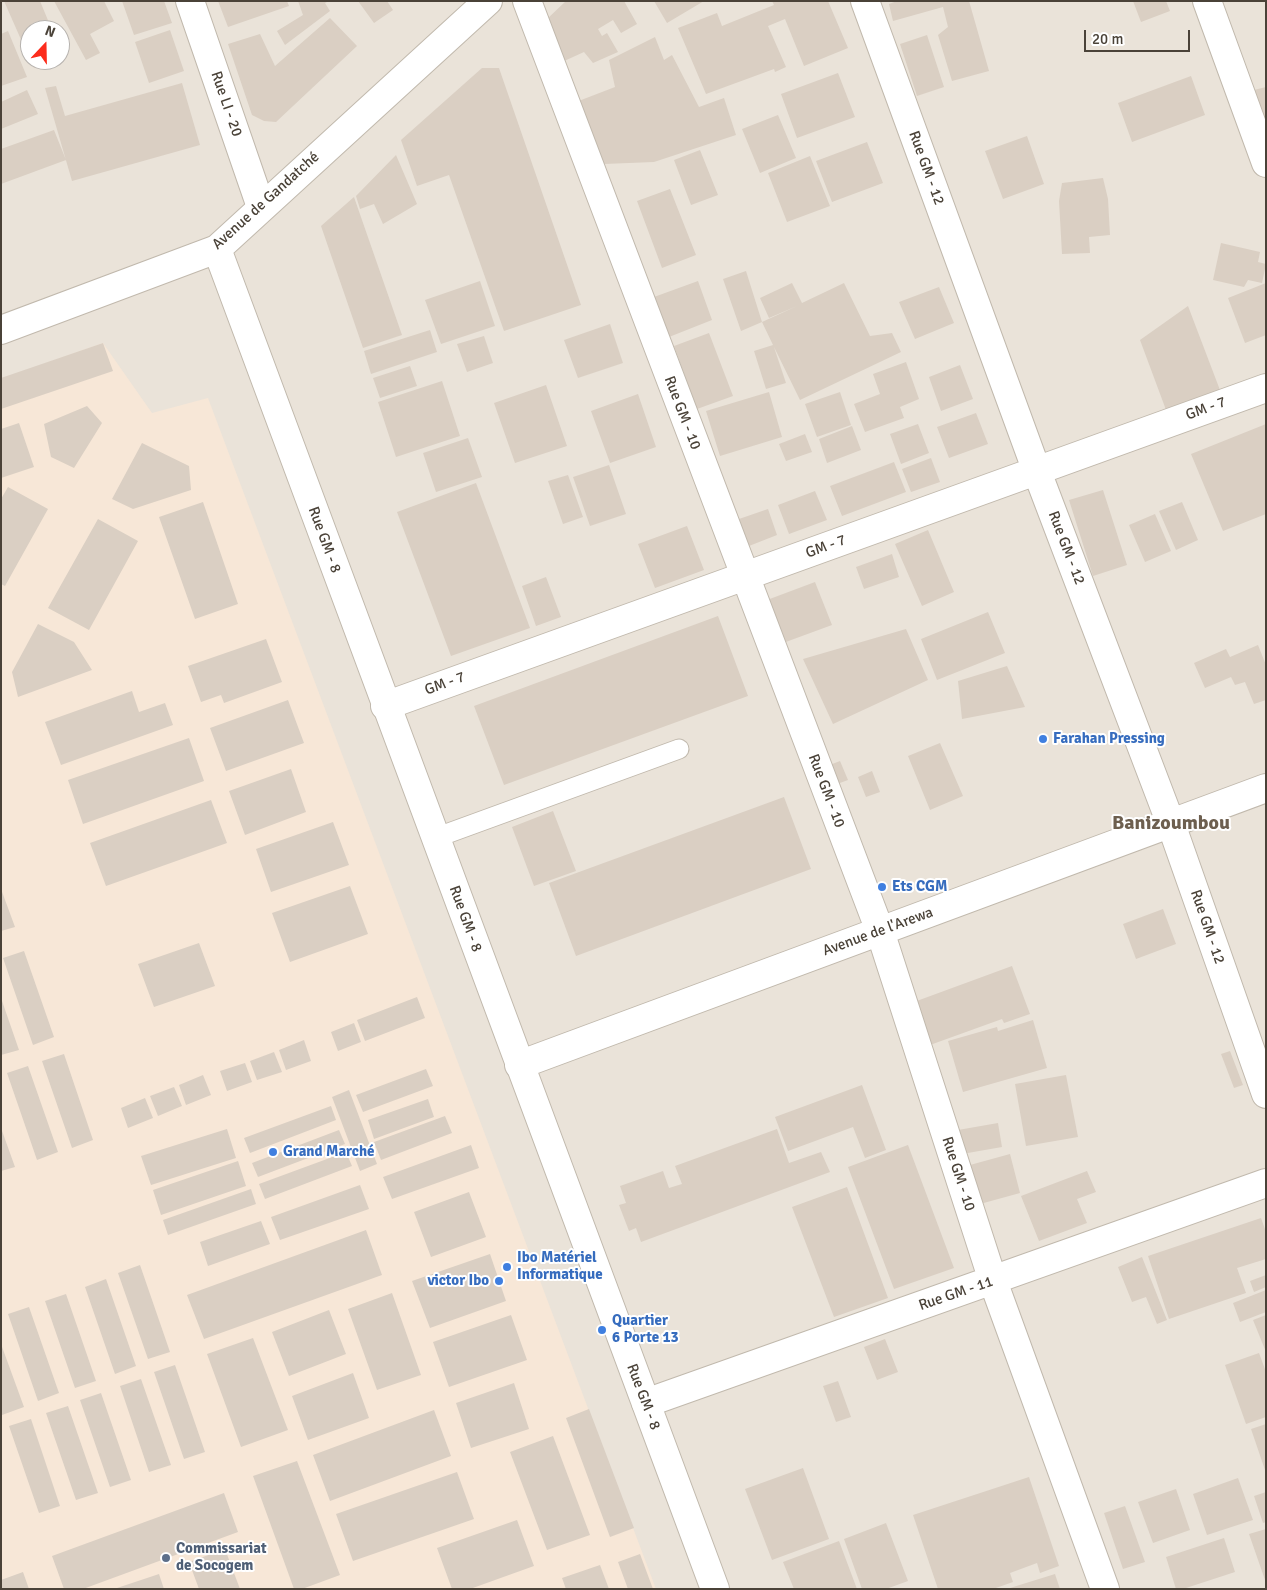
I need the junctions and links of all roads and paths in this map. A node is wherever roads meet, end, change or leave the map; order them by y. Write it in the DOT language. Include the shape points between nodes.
graph roads {
  1 [pos="190,1"];
  2 [pos="488,1"];
  3 [pos="527,1"];
  4 [pos="865,1"];
  5 [pos="1207,1"];
  6 [pos="1266,163"];
  7 [pos="262,207"];
  8 [pos="217,249"];
  9 [pos="1,330"];
  10 [pos="1266,388"];
  11 [pos="1036,469"];
  12 [pos="744,577"];
  13 [pos="385,706"];
  14 [pos="679,749"];
  15 [pos="1266,788"];
  16 [pos="1171,824"];
  17 [pos="435,838"];
  18 [pos="880,931"];
  19 [pos="519,1064"];
  20 [pos="1266,1094"];
  21 [pos="1266,1183"];
  22 [pos="993,1281"];
  23 [pos="646,1403"];
  24 [pos="715,1589"];
  25 [pos="1105,1589"];
  1 -- 7 [label="street, Rue LI - 20"];
  2 -- 7 [label="street, Avenue de Gandatché"];
  3 -- 12 [label="street, Rue GM - 10"];
  4 -- 11 [label="street, Rue GM - 12"];
  5 -- 6 [label="street"];
  7 -- 8 [label="street, Avenue de Gandatché"];
  8 -- 9 [label="street, Avenue de Gandatché"];
  8 -- 13 [label="street, Rue GM - 8"];
  10 -- 11 [label="street, GM - 7"];
  11 -- 12 [label="street, GM - 7"];
  11 -- 16 [label="street, Rue GM - 12"];
  12 -- 13 [label="street, GM - 7"];
  12 -- 18 [label="street, Rue GM - 10"];
  13 -- 17 [label="street, Rue GM - 8"];
  14 -- 17 [label="lane"];
  15 -- 16 [label="street, Avenue de l'Arewa"];
  16 -- 18 [label="street, Avenue de l'Arewa"];
  16 -- 20 [label="street, Rue GM - 12"];
  17 -- 19 [label="street, Rue GM - 8"];
  18 -- 19 [label="street, Avenue de l'Arewa"];
  18 -- 22 [label="street, Rue GM - 10"];
  19 -- 23 [label="street, Rue GM - 8"];
  21 -- 22 [label="street, Rue GM - 11"];
  22 -- 23 [label="street, Rue GM - 11"];
  22 -- 25 [label="street, Rue GM - 10"];
  23 -- 24 [label="street, Rue GM - 8"];
}
